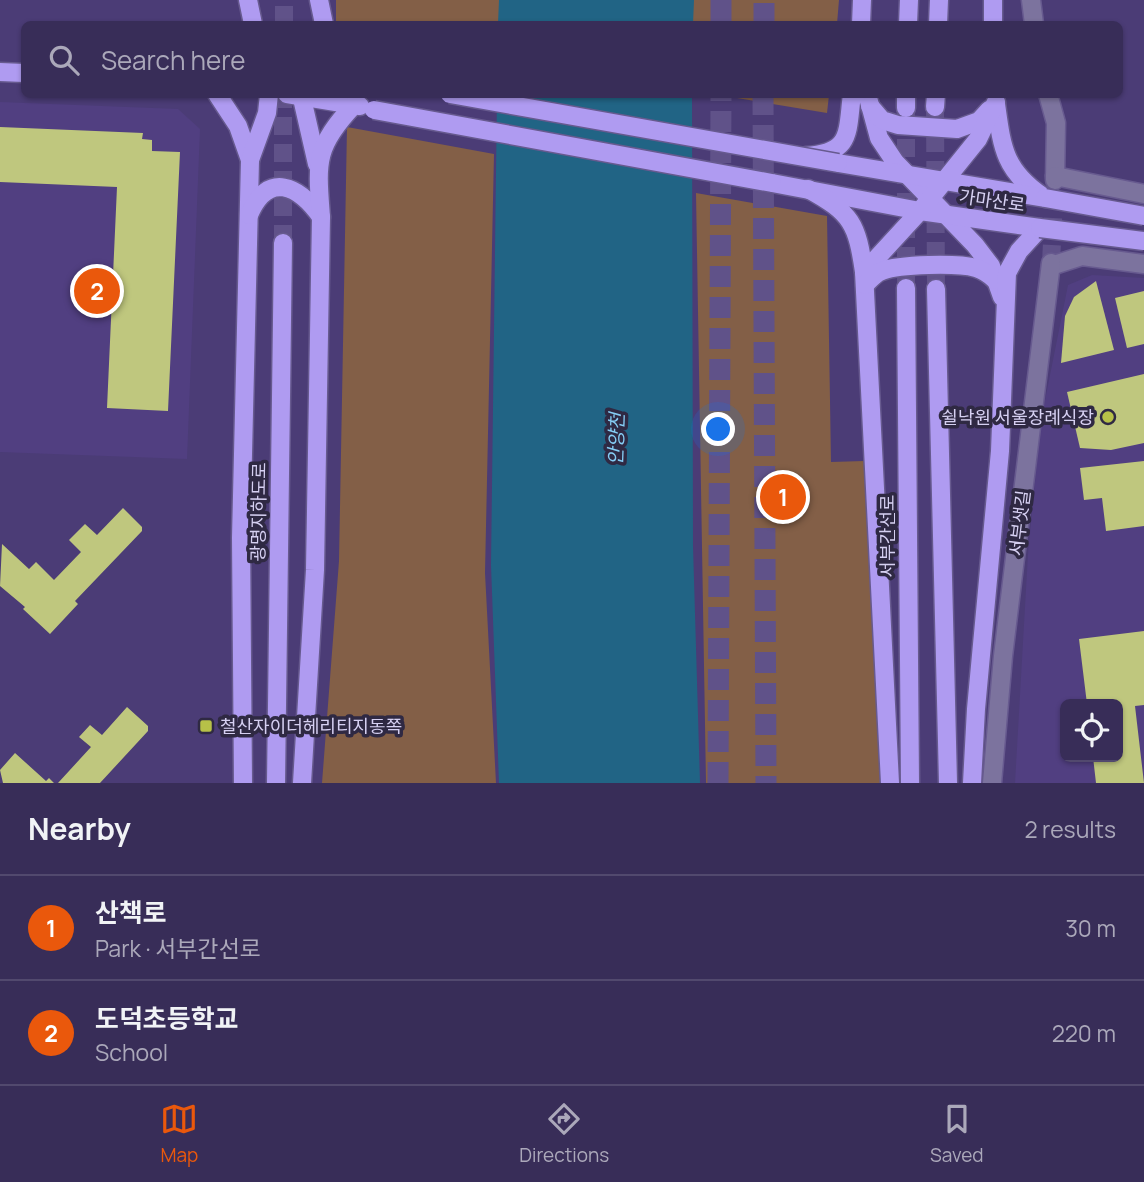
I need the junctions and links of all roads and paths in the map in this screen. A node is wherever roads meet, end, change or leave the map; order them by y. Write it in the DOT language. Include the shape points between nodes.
graph roads {
  1 [pos="862,0"];
  2 [pos="909,0"];
  3 [pos="939,0"];
  4 [pos="993,0"];
  5 [pos="1031,0"];
  6 [pos="248,3"];
  7 [pos="243,21"];
  8 [pos="252,21"];
  9 [pos="861,21"];
  10 [pos="908,21"];
  11 [pos="938,21"];
  12 [pos="993,21"];
  13 [pos="1034,21"];
  14 [pos="0,72"];
  15 [pos="21,73"];
  16 [pos="220,98"];
  17 [pos="269,98"];
  18 [pos="298,98"];
  19 [pos="314,98"];
  20 [pos="472,98"];
  21 [pos="851,98"];
  22 [pos="996,98"];
  23 [pos="1049,98"];
  24 [pos="869,100"];
  25 [pos="354,105"];
  26 [pos="798,157"];
  27 [pos="250,160"];
  28 [pos="317,164"];
  29 [pos="912,177"];
  30 [pos="942,182"];
  31 [pos="1144,194"];
  32 [pos="833,198"];
  33 [pos="1045,198"];
  34 [pos="925,204"];
  35 [pos="947,215"];
  36 [pos="1144,216"];
  37 [pos="321,217"];
  38 [pos="247,220"];
  39 [pos="1040,228"];
  40 [pos="1144,241"];
  41 [pos="283,243"];
  42 [pos="1144,264"];
  43 [pos="863,279"];
  44 [pos="998,283"];
  45 [pos="906,288"];
  46 [pos="936,289"];
  47 [pos="1005,318"];
  48 [pos="243,783"];
  49 [pos="276,783"];
  50 [pos="302,783"];
  51 [pos="890,783"];
  52 [pos="910,783"];
  53 [pos="948,783"];
  54 [pos="972,783"];
  55 [pos="992,783"];
  1 -- 9 [label="main road"];
  2 -- 10 [label="main road"];
  3 -- 11 [label="main road"];
  4 -- 12 [label="main road"];
  5 -- 13 [label="street"];
  6 -- 7 [label="main road"];
  6 -- 8 [label="main road"];
  14 -- 15 [label="main road"];
  16 -- 27 [label="main road" via="238,126"];
  17 -- 27 [label="main road"];
  18 -- 28 [label="main road"];
  19 -- 25 [label="main road, 가마산로"];
  20 -- 26 [label="main road, 가마산로, bridge"];
  21 -- 26 [label="main road, bridge" via="845,141 837,150"];
  22 -- 24 [label="main road" via="979,121 957,129 882,120"];
  22 -- 30 [label="main road" via="978,139"];
  22 -- 33 [label="main road" via="1002,145 1014,174"];
  23 -- 31 [label="street" via="1056,123 1055,178"];
  24 -- 29 [label="main road" via="878,138"];
  25 -- 28 [label="main road" via="330,131"];
  25 -- 32 [label="main road, 가마산로, bridge"];
  26 -- 29 [label="main road, 가마산로, bridge"];
  27 -- 38 [label="main road"];
  28 -- 37 [label="main road"];
  29 -- 30 [label="main road, 가마산로"];
  29 -- 34 [label="main road"];
  30 -- 33 [label="main road, 가마산로"];
  30 -- 34 [label="main road"];
  32 -- 34 [label="main road, 가마산로"];
  32 -- 43 [label="main road" via="856,228"];
  33 -- 36 [label="main road, 가마산로, bridge"];
  34 -- 35 [label="main road, 가마산로"];
  34 -- 43 [label="main road"];
  35 -- 39 [label="main road, 가마산로"];
  35 -- 44 [label="main road" via="990,265"];
  37 -- 38 [label="main road" via="306,197 276,188 263,191"];
  37 -- 50 [label="main road" via="315,570"];
  38 -- 48 [label="main road" via="241,538"];
  39 -- 40 [label="main road, 가마산로, bridge"];
  39 -- 47 [label="main road" via="1007,273"];
  41 -- 49 [label="main road, 광명지하도로"];
  42 -- 55 [label="street, 서부샛길" via="1082,256 1051,264"];
  43 -- 44 [label="main road" via="888,269 942,266 974,268"];
  43 -- 51 [label="main road"];
  44 -- 47 [label="main road"];
  45 -- 52 [label="main road, 서부간선로"];
  46 -- 53 [label="main road"];
  47 -- 54 [label="main road" via="1000,451"];
}
